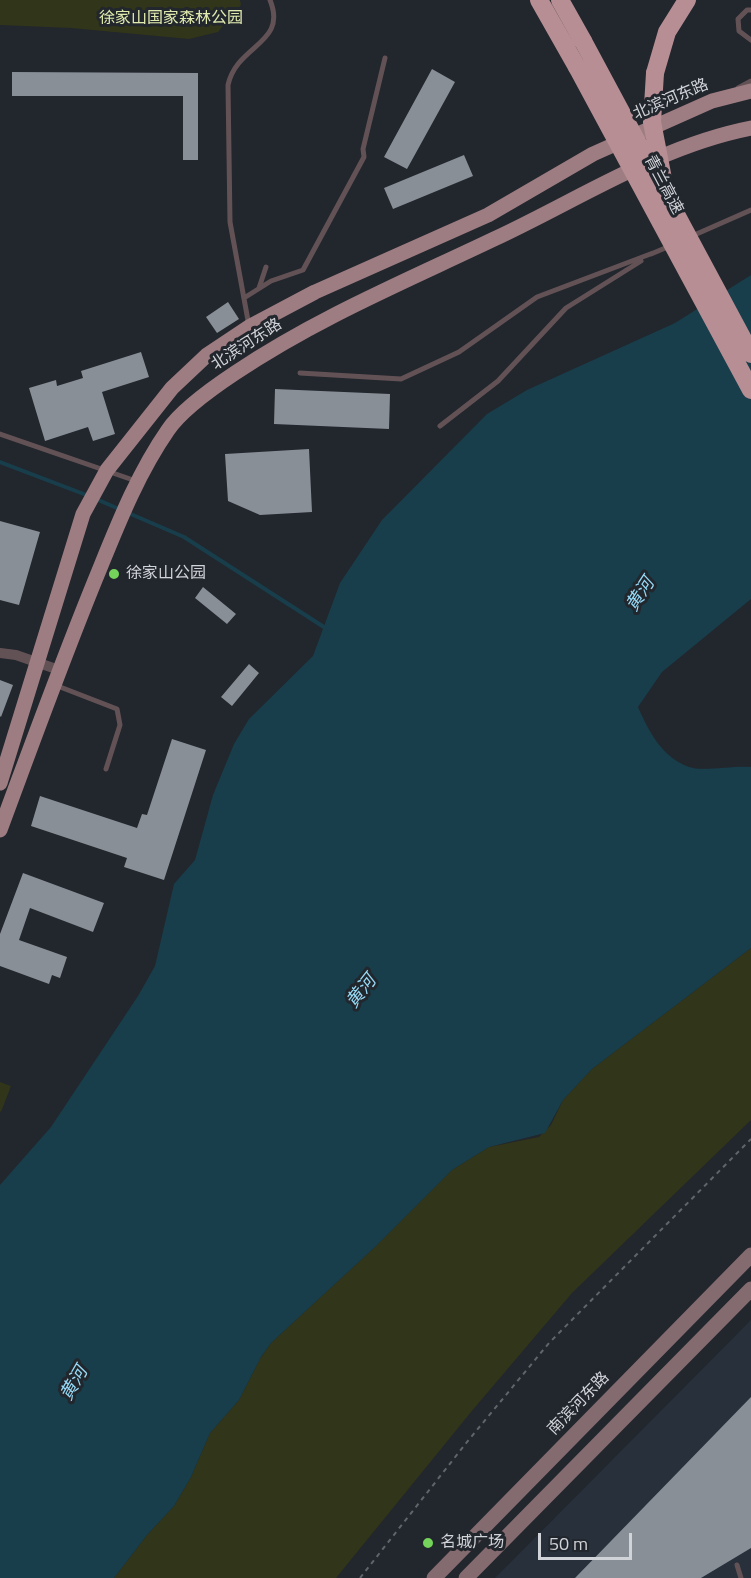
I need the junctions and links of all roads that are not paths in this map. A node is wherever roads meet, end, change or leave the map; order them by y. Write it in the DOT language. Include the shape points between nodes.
graph roads {
  1 [pos="270,0"];
  2 [pos="539,0"];
  3 [pos="560,0"];
  4 [pos="687,0"];
  5 [pos="751,10"];
  6 [pos="751,40"];
  7 [pos="385,58"];
  8 [pos="751,81"];
  9 [pos="751,91"];
  10 [pos="712,101"];
  11 [pos="751,128"];
  12 [pos="751,210"];
  13 [pos="674,215"];
  14 [pos="685,239"];
  15 [pos="674,244"];
  16 [pos="653,253"];
  17 [pos="266,267"];
  18 [pos="258,289"];
  19 [pos="244,298"];
  20 [pos="249,327"];
  21 [pos="751,354"];
  22 [pos="300,373"];
  23 [pos="751,390"];
  24 [pos="440,426"];
  25 [pos="0,434"];
  26 [pos="107,470"];
  27 [pos="138,481"];
  28 [pos="0,653"];
  29 [pos="36,661"];
  30 [pos="56,677"];
  31 [pos="106,769"];
  32 [pos="0,783"];
  33 [pos="0,830"];
  34 [pos="751,1255"];
  35 [pos="751,1289"];
  36 [pos="737,1565"];
  37 [pos="434,1578"];
  38 [pos="466,1578"];
  39 [pos="741,1578"];
  1 -- 19 [label="lane" via="275,11 274,26 266,38 240,58 228,85 230,222"];
  2 -- 23 [label="highway, 青兰高速, bridge"];
  3 -- 13 [label="highway, bridge"];
  4 -- 13 [label="highway, bridge" via="667,32 655,73 652,122"];
  5 -- 6 [label="lane" via="738,19 739,31"];
  7 -- 18 [label="lane" via="364,157 303,270"];
  8 -- 10 [label="lane"];
  9 -- 10 [label="main road, 北滨河东路"];
  10 -- 20 [label="main road, 北滨河东路" via="593,154 488,215 315,292"];
  11 -- 27 [label="main road, 北滨河东路" via="718,136 626,172 332,314 213,388 169,428"];
  12 -- 14 [label="lane"];
  13 -- 21 [label="highway, 青兰高速, bridge"];
  15 -- 16 [label="lane"];
  16 -- 22 [label="lane" via="537,297 459,352 400,379"];
  16 -- 24 [label="lane" via="566,308 498,381"];
  17 -- 18 [label="lane"];
  18 -- 19 [label="lane"];
  19 -- 20 [label="lane"];
  20 -- 26 [label="main road, 北滨河东路" via="207,355 172,388"];
  25 -- 26 [label="lane"];
  26 -- 27 [label="lane"];
  26 -- 29 [label="main road, 北滨河东路" via="83,514"];
  27 -- 30 [label="main road, 北滨河东路"];
  28 -- 29 [label="street"];
  29 -- 30 [label="street"];
  29 -- 32 [label="main road, 北滨河东路"];
  30 -- 31 [label="lane" via="117,709 120,724"];
  30 -- 33 [label="main road, 北滨河东路"];
  34 -- 37 [label="main road, 南滨河东路"];
  35 -- 38 [label="main road"];
  36 -- 39 [label="lane"];
}
